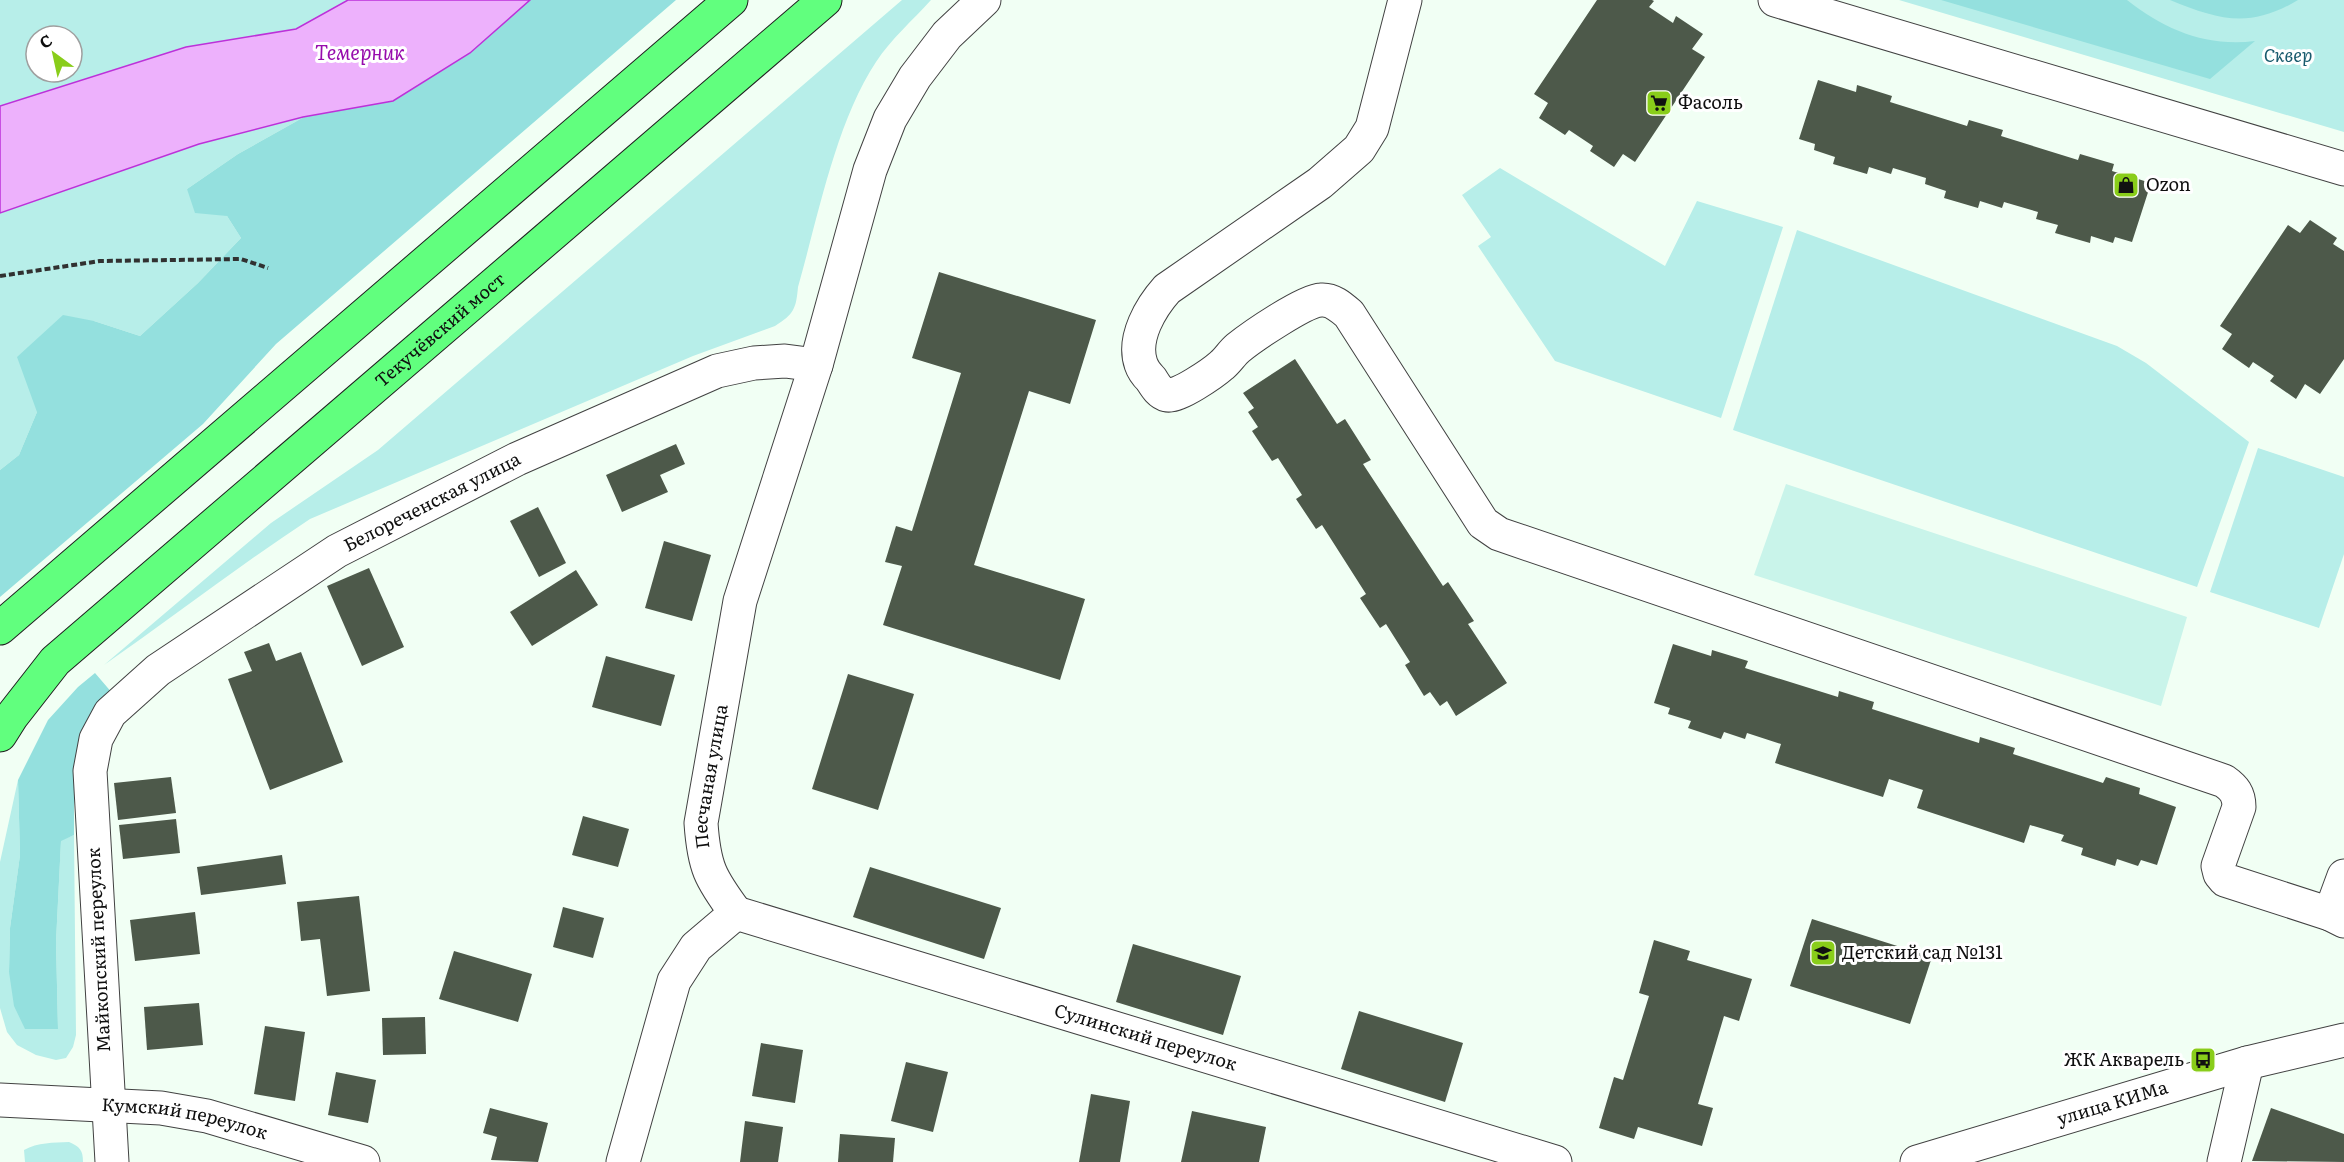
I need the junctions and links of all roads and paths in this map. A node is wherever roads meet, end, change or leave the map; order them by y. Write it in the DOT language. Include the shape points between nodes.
graph roads {
  1 [pos="731,0"];
  2 [pos="825,0"];
  3 [pos="984,0"];
  4 [pos="1406,0"];
  5 [pos="1775,0"];
  6 [pos="2344,169"];
  7 [pos="268,268"];
  8 [pos="0,276"];
  9 [pos="816,365"];
  10 [pos="8,621"];
  11 [pos="0,735"];
  12 [pos="96,739"];
  13 [pos="2344,876"];
  14 [pos="736,913"];
  15 [pos="2337,917"];
  16 [pos="2344,1040"];
  17 [pos="2247,1063"];
  18 [pos="0,1100"];
  19 [pos="107,1105"];
  20 [pos="112,1162"];
  21 [pos="363,1162"];
  22 [pos="623,1162"];
  23 [pos="1555,1162"];
  24 [pos="1917,1162"];
  25 [pos="2224,1162"];
  1 -- 10 [label="main road"];
  2 -- 11 [label="main road, Текучёвский мост" via="55,660"];
  3 -- 9 [label="street, Песчаная улица" via="947,35 890,119 870,170"];
  4 -- 15 [label="street" via="1372,128 1359,149 1320,183 1167,289 1155,302 1146,320 1139,357 1160,393 1178,394 1221,366 1236,349 1307,303 1323,300 1338,304 1349,314 1484,522 1498,534 2224,781 2239,797 2239,807 2218,866 2220,874 2225,880"];
  5 -- 6 [label="street"];
  7 -- 8 [label="path" via="241,259 100,261"];
  9 -- 12 [label="street, Белореченская улица" via="785,361 717,371 517,459 338,551 158,670 110,713"];
  9 -- 14 [label="street, Песчаная улица" via="740,601 701,824 703,853 713,882"];
  12 -- 19 [label="street, Майкопский переулок" via="90,771"];
  13 -- 15 [label="street"];
  14 -- 22 [label="street" via="696,946 674,981"];
  14 -- 23 [label="street, Сулинский переулок"];
  16 -- 17 [label="street, улица КИМа"];
  17 -- 24 [label="street, улица КИМа"];
  17 -- 25 [label="street"];
  18 -- 19 [label="street, Кумский переулок"];
  19 -- 20 [label="street, Майкопский переулок"];
  19 -- 21 [label="street, Кумский переулок" via="207,1116"];
}
